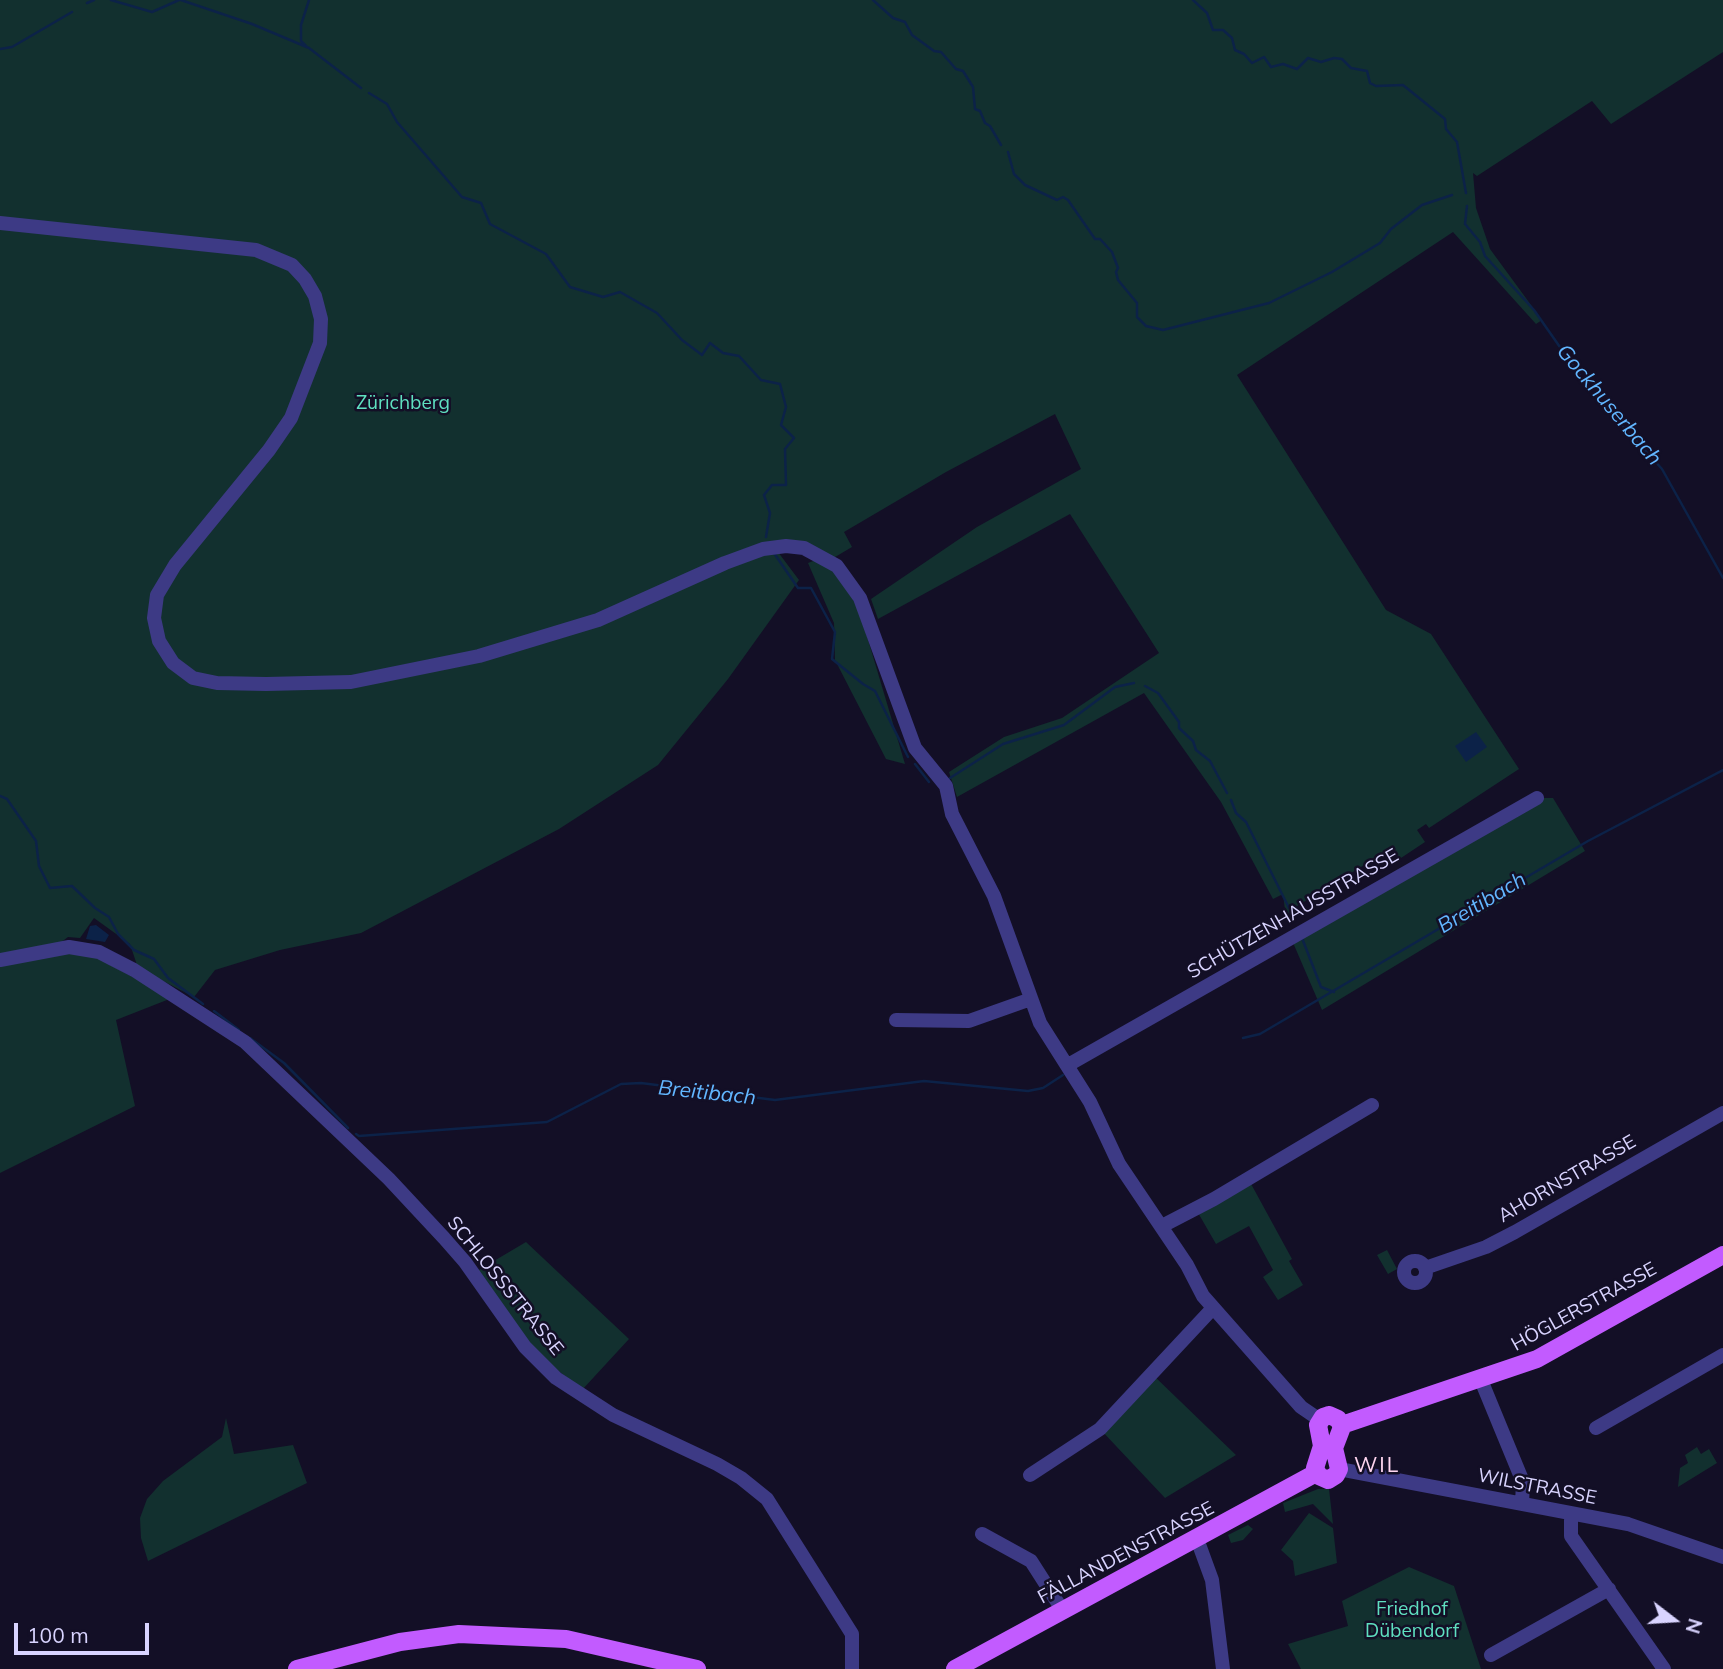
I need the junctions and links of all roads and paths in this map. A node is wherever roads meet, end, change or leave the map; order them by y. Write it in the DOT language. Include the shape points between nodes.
graph roads {
  1 [pos="0,223"];
  2 [pos="1537,798"];
  3 [pos="0,960"];
  4 [pos="1031,999"];
  5 [pos="896,1020"];
  6 [pos="1068,1065"];
  7 [pos="1371,1105"];
  8 [pos="1723,1112"];
  9 [pos="1162,1226"];
  10 [pos="1723,1255"];
  11 [pos="1425,1268"];
  12 [pos="1213,1308"];
  13 [pos="1723,1355"];
  14 [pos="1481,1380"];
  15 [pos="1320,1420"];
  16 [pos="1342,1425"];
  17 [pos="1596,1428"];
  18 [pos="1339,1469"];
  19 [pos="1316,1473"];
  20 [pos="1030,1475"];
  21 [pos="1522,1504"];
  22 [pos="1571,1513"];
  23 [pos="982,1534"];
  24 [pos="1197,1539"];
  25 [pos="1723,1557"];
  26 [pos="1609,1589"];
  27 [pos="1063,1611"];
  28 [pos="1491,1655"];
  29 [pos="297,1669"];
  30 [pos="696,1669"];
  31 [pos="852,1669"];
  32 [pos="955,1669"];
  33 [pos="1223,1669"];
  34 [pos="1664,1669"];
  1 -- 4 [label="street" via="262,252 296,268 315,296 320,343 291,418 175,565 157,595 156,633 178,669 193,678 217,682 351,682 479,656 598,620 763,549 786,546 813,551 837,566 855,587 908,734 946,786 952,814 994,896"];
  2 -- 6 [label="street, SCHÜTZENHAUSSTRASSE"];
  3 -- 31 [label="street, SCHLOSSSTRASSE" via="69,947 99,952 246,1042 444,1238 525,1347 556,1378 613,1415 717,1464 767,1500 852,1634"];
  4 -- 5 [label="street" via="969,1021"];
  4 -- 6 [label="street"];
  6 -- 9 [label="street" via="1128,1181"];
  7 -- 9 [label="street"];
  8 -- 11 [label="street, AHORNSTRASSE" via="1515,1232"];
  9 -- 12 [label="street"];
  10 -- 14 [label="main road, HÖGLERSTRASSE" via="1548,1354"];
  12 -- 15 [label="street" via="1300,1407"];
  12 -- 20 [label="street" via="1100,1429"];
  13 -- 17 [label="street"];
  14 -- 16 [label="main road, HÖGLERSTRASSE"];
  14 -- 21 [label="street" via="1524,1482"];
  15 -- 16 [label="main road" via="1332,1416"];
  15 -- 19 [label="main road" via="1317,1429 1322,1446"];
  16 -- 18 [label="main road" via="1334,1448"];
  18 -- 19 [label="main road, FÄLLANDENSTRASSE" via="1328,1479"];
  18 -- 21 [label="street, WILSTRASSE"];
  19 -- 24 [label="main road, FÄLLANDENSTRASSE"];
  21 -- 22 [label="street, WILSTRASSE"];
  22 -- 25 [label="street, WILSTRASSE" via="1652,1531"];
  22 -- 26 [label="street" via="1571,1536"];
  23 -- 27 [label="street" via="1031,1561"];
  24 -- 27 [label="main road, FÄLLANDENSTRASSE"];
  24 -- 33 [label="street" via="1212,1580"];
  26 -- 28 [label="street"];
  26 -- 34 [label="street"];
  27 -- 32 [label="main road, FÄLLANDENSTRASSE"];
  29 -- 30 [label="main road" via="400,1642 459,1634 508,1634 566,1639"];
}
